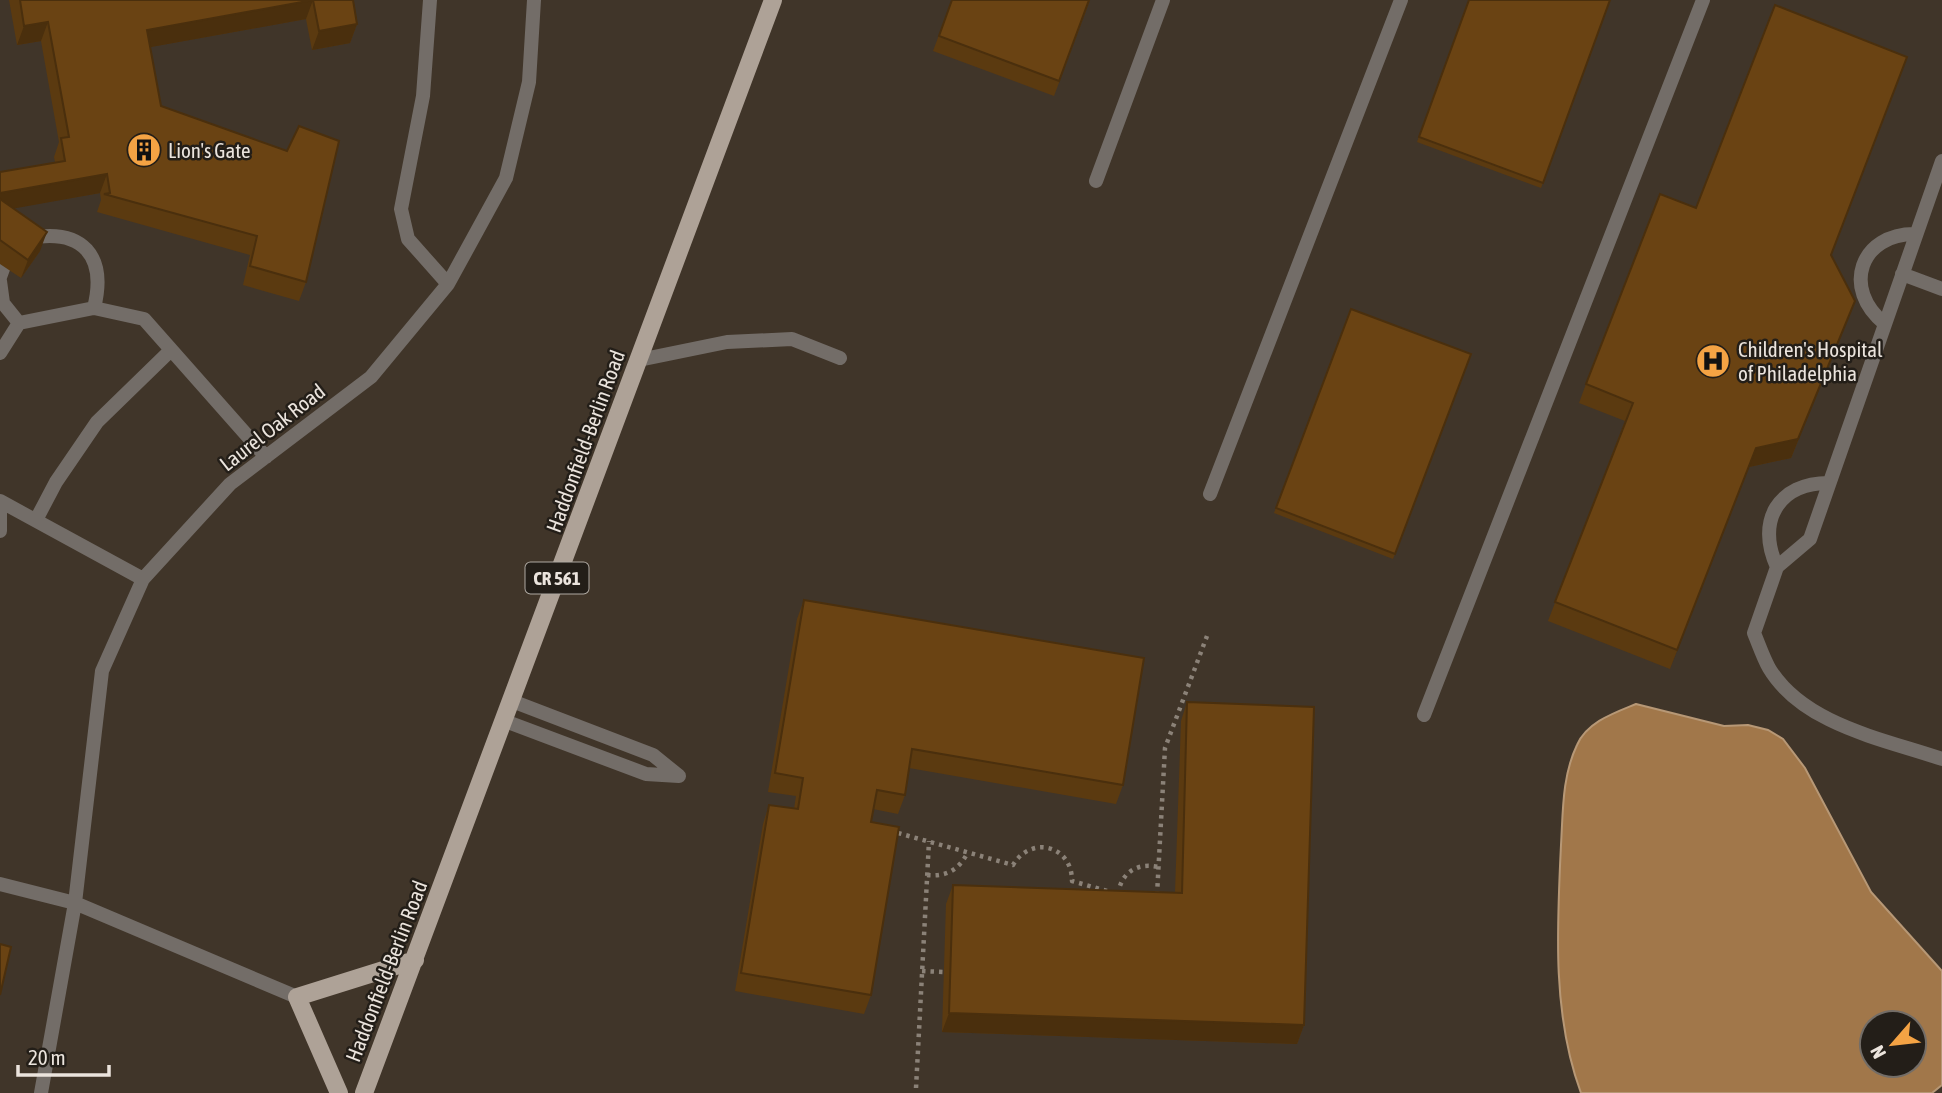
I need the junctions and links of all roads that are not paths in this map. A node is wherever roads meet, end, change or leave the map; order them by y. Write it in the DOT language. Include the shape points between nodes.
graph roads {
  1 [pos="430,0"];
  2 [pos="534,0"];
  3 [pos="773,0"];
  4 [pos="1163,0"];
  5 [pos="1401,0"];
  6 [pos="1703,0"];
  7 [pos="1942,161"];
  8 [pos="1096,181"];
  9 [pos="1916,234"];
  10 [pos="1902,274"];
  11 [pos="0,279"];
  12 [pos="448,284"];
  13 [pos="1942,289"];
  14 [pos="94,308"];
  15 [pos="19,323"];
  16 [pos="1885,324"];
  17 [pos="171,349"];
  18 [pos="0,354"];
  19 [pos="840,358"];
  20 [pos="639,360"];
  21 [pos="266,457"];
  22 [pos="1829,483"];
  23 [pos="1210,494"];
  24 [pos="0,500"];
  25 [pos="0,513"];
  26 [pos="36,520"];
  27 [pos="0,531"];
  28 [pos="1777,567"];
  29 [pos="143,579"];
  30 [pos="512,701"];
  31 [pos="1424,715"];
  32 [pos="505,721"];
  33 [pos="1942,760"];
  34 [pos="0,884"];
  35 [pos="75,903"];
  36 [pos="415,960"];
  37 [pos="297,997"];
  38 [pos="41,1093"];
  39 [pos="339,1093"];
  40 [pos="363,1093"];
  1 -- 12 [label="lane" via="423,96 401,209 408,239"];
  2 -- 12 [label="lane, Laurel Oak Road" via="529,82 506,178"];
  3 -- 20 [label="main road, Haddonfield-Berlin Road / CR 561"];
  4 -- 8 [label="lane"];
  5 -- 23 [label="lane"];
  6 -- 31 [label="lane"];
  7 -- 9 [label="lane"];
  9 -- 10 [label="lane"];
  9 -- 16 [label="lane" via="1887,238 1863,266 1860,288 1864,302"];
  10 -- 13 [label="lane"];
  10 -- 16 [label="lane"];
  11 -- 14 [label="lane" via="8,255 28,238 52,233 76,241 94,259 100,284"];
  11 -- 15 [label="lane" via="3,303"];
  12 -- 21 [label="lane, Laurel Oak Road" via="371,377"];
  14 -- 15 [label="lane"];
  14 -- 17 [label="lane" via="144,319"];
  15 -- 18 [label="lane"];
  16 -- 22 [label="lane"];
  17 -- 21 [label="lane"];
  17 -- 26 [label="lane" via="97,422"];
  19 -- 20 [label="lane" via="792,338 727,342"];
  20 -- 30 [label="main road, Haddonfield-Berlin Road / CR 561"];
  21 -- 29 [label="lane, Laurel Oak Road" via="230,484"];
  22 -- 28 [label="lane" via="1810,539"];
  22 -- 28 [label="lane" via="1795,489 1776,508 1768,533"];
  24 -- 26 [label="lane"];
  25 -- 27 [label="lane"];
  26 -- 29 [label="lane"];
  28 -- 33 [label="lane" via="1754,633 1769,669 1794,698 1826,719"];
  29 -- 35 [label="lane, Laurel Oak Road" via="102,671"];
  30 -- 32 [label="main road, Haddonfield-Berlin Road / CR 561"];
  30 -- 32 [label="lane" via="653,755 679,776 646,774"];
  32 -- 36 [label="main road, Haddonfield-Berlin Road / CR 561"];
  34 -- 35 [label="lane"];
  35 -- 37 [label="lane"];
  35 -- 38 [label="lane, Laurel Oak Road"];
  36 -- 37 [label="main road"];
  36 -- 40 [label="main road, Haddonfield-Berlin Road / CR 561"];
  37 -- 39 [label="main road"];
}
